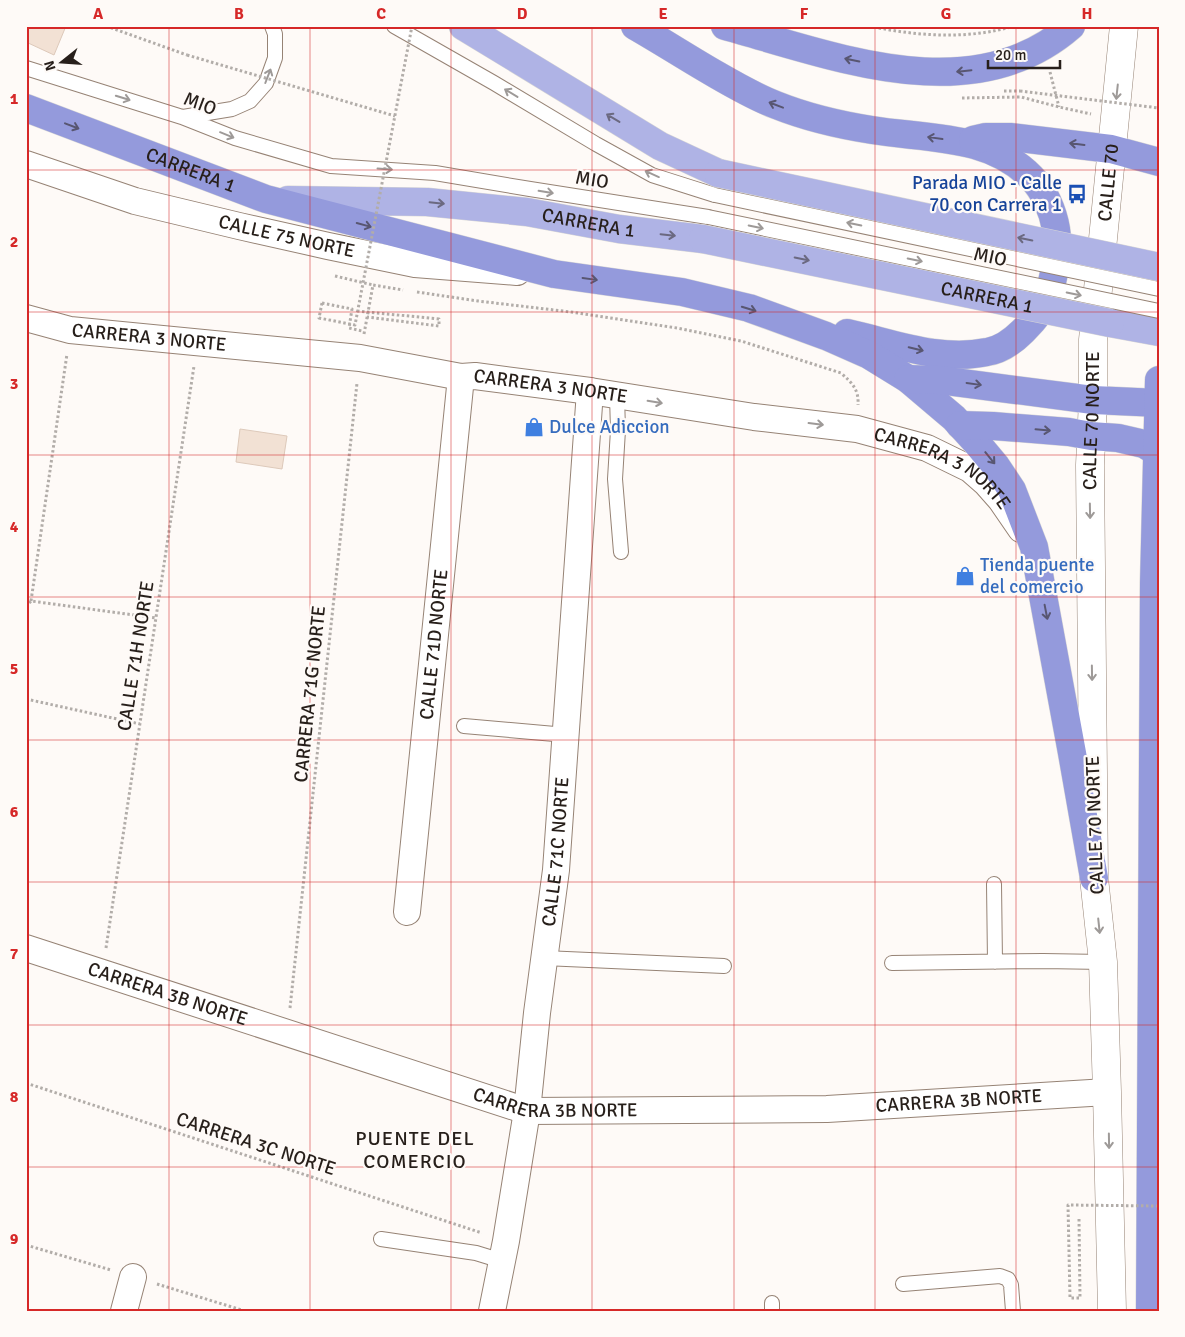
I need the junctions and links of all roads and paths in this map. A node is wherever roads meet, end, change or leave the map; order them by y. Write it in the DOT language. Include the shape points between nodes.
graph roads {
  1 [pos="106,26"];
  2 [pos="272,26"];
  3 [pos="394,26"];
  4 [pos="412,26"];
  5 [pos="463,26"];
  6 [pos="635,26"];
  7 [pos="725,26"];
  8 [pos="869,26"];
  9 [pos="1014,26"];
  10 [pos="1072,26"];
  11 [pos="1124,26"];
  12 [pos="26,68"];
  13 [pos="1020,91"];
  14 [pos="26,108"];
  15 [pos="1159,108"];
  16 [pos="395,116"];
  17 [pos="182,117"];
  18 [pos="963,143"];
  19 [pos="1112,149"];
  20 [pos="1159,162"];
  21 [pos="26,164"];
  22 [pos="716,184"];
  23 [pos="266,199"];
  24 [pos="706,228"];
  25 [pos="1159,267"];
  26 [pos="554,274"];
  27 [pos="1159,289"];
  28 [pos="357,311"];
  29 [pos="1159,311"];
  30 [pos="367,317"];
  31 [pos="26,318"];
  32 [pos="777,318"];
  33 [pos="70,330"];
  34 [pos="365,331"];
  35 [pos="1159,332"];
  36 [pos="1093,340"];
  37 [pos="198,343"];
  38 [pos="360,358"];
  39 [pos="461,377"];
  40 [pos="908,379"];
  41 [pos="1159,380"];
  42 [pos="590,391"];
  43 [pos="617,396"];
  44 [pos="1093,400"];
  45 [pos="1158,403"];
  46 [pos="960,425"];
  47 [pos="1091,436"];
  48 [pos="1157,452"];
  49 [pos="1034,547"];
  50 [pos="621,552"];
  51 [pos="31,601"];
  52 [pos="26,607"];
  53 [pos="156,618"];
  54 [pos="26,699"];
  55 [pos="140,724"];
  56 [pos="464,726"];
  57 [pos="566,735"];
  58 [pos="1094,878"];
  59 [pos="994,884"];
  60 [pos="407,912"];
  61 [pos="26,948"];
  62 [pos="544,958"];
  63 [pos="995,962"];
  64 [pos="1103,962"];
  65 [pos="892,963"];
  66 [pos="724,966"];
  67 [pos="102,973"];
  68 [pos="288,1033"];
  69 [pos="26,1083"];
  70 [pos="1108,1092"];
  71 [pos="527,1111"];
  72 [pos="1159,1206"];
  73 [pos="1079,1219"];
  74 [pos="382,1239"];
  75 [pos="504,1251"];
  76 [pos="133,1277"];
  77 [pos="903,1284"];
  78 [pos="124,1311"];
  79 [pos="492,1311"];
  80 [pos="1013,1311"];
  81 [pos="1112,1311"];
  82 [pos="1150,1311"];
  1 -- 16 [label="path, bridge" via="187,55"];
  17 -- 2 [label="lane, one-way" via="232,110 250,101 266,83 275,58"];
  22 -- 3 [label="lane, MIO, one-way" via="652,175"];
  4 -- 16 [label="path, bridge"];
  22 -- 5 [label="main road, one-way" via="660,146"];
  18 -- 6 [label="highway, one-way" via="870,130 776,105 730,83"];
  10 -- 7 [label="highway, one-way" via="1043,47 1002,64 932,72 900,70 838,57"];
  8 -- 9 [label="path" via="962,35"];
  11 -- 19 [label="street, CALLE 70, one-way"];
  12 -- 17 [label="lane, MIO, one-way"];
  13 -- 15 [label="path, bridge"];
  14 -- 23 [label="highway, CARRERA 1, one-way"];
  16 -- 28 [label="path, bridge"];
  17 -- 24 [label="lane, MIO, one-way" via="235,138 331,166 435,173 540,191"];
  19 -- 18 [label="highway, one-way" via="1010,137 986,137"];
  32 -- 18 [label="highway, one-way" via="954,356 990,352 1017,337 1042,308 1052,280 1057,244 1051,210 1032,178 1008,158 992,150"];
  19 -- 20 [label="highway"];
  19 -- 36 [label="street, CALLE 70"];
  21 -- 26 [label="street, CALLE 75 NORTE" via="135,201 415,264"];
  25 -- 22 [label="main road, one-way, bridge"];
  27 -- 22 [label="lane, MIO, one-way, bridge"];
  23 -- 24 [label="main road, CARRERA 1, one-way" via="427,202 527,212 619,229"];
  23 -- 26 [label="highway, one-way"];
  24 -- 29 [label="lane, MIO, one-way, bridge"];
  24 -- 35 [label="main road, CARRERA 1, one-way, bridge"];
  26 -- 32 [label="highway, one-way" via="682,292"];
  28 -- 30 [label="path, bridge" via="439,318 439,326"];
  28 -- 34 [label="path, bridge" via="355,325 319,318 322,303 352,309 349,328"];
  31 -- 33 [label="street, CARRERA 3 NORTE"];
  32 -- 40 [label="highway" via="869,354"];
  33 -- 37 [label="street, CARRERA 3 NORTE"];
  33 -- 51 [label="path"];
  36 -- 44 [label="street, CALLE 70 NORTE"];
  37 -- 38 [label="street, CARRERA 3 NORTE"];
  37 -- 53 [label="path, CALLE 71H NORTE"];
  38 -- 39 [label="street, CARRERA 3 NORTE"];
  38 -- 68 [label="path, CARRERA 71G NORTE"];
  39 -- 42 [label="street, CARRERA 3 NORTE" via="476,376"];
  39 -- 60 [label="street, CALLE 71D NORTE"];
  40 -- 44 [label="highway, one-way" via="939,380"];
  40 -- 46 [label="highway"];
  41 -- 45 [label="highway"];
  42 -- 43 [label="street, CARRERA 3 NORTE"];
  42 -- 57 [label="street, CALLE 71C NORTE"];
  43 -- 49 [label="street, CARRERA 3 NORTE, one-way" via="857,429 927,448 970,469 986,483"];
  43 -- 50 [label="lane" via="615,479"];
  44 -- 45 [label="highway"];
  44 -- 47 [label="street, CALLE 70 NORTE"];
  45 -- 48 [label="highway"];
  46 -- 47 [label="highway, one-way"];
  46 -- 49 [label="highway, one-way" via="1012,490"];
  47 -- 48 [label="highway" via="1133,441"];
  47 -- 58 [label="street, CALLE 70 NORTE, one-way"];
  48 -- 82 [label="highway"];
  49 -- 58 [label="highway, one-way"];
  51 -- 52 [label="path"];
  51 -- 53 [label="path"];
  53 -- 55 [label="path, CALLE 71H NORTE"];
  54 -- 55 [label="path"];
  55 -- 67 [label="path, CALLE 71H NORTE"];
  56 -- 57 [label="lane"];
  57 -- 62 [label="street, CALLE 71C NORTE" via="556,870"];
  58 -- 64 [label="street, CALLE 70 NORTE, one-way"];
  59 -- 63 [label="lane"];
  61 -- 67 [label="street, CARRERA 3B NORTE"];
  62 -- 66 [label="lane"];
  62 -- 71 [label="street, CALLE 71C NORTE"];
  63 -- 64 [label="lane"];
  63 -- 65 [label="lane"];
  64 -- 70 [label="street, CALLE 70 NORTE"];
  67 -- 68 [label="street, CARRERA 3B NORTE"];
  68 -- 71 [label="street, CARRERA 3B NORTE"];
  69 -- 75 [label="path, CARRERA 3C NORTE"];
  70 -- 71 [label="street, CARRERA 3B NORTE" via="826,1109"];
  70 -- 81 [label="street, CALLE 70 NORTE, one-way"];
  71 -- 75 [label="street, CALLE 71C NORTE"];
  72 -- 73 [label="path, bridge" via="1068,1205 1070,1298 1080,1298"];
  74 -- 75 [label="lane" via="476,1253"];
  75 -- 79 [label="street, CALLE 71C NORTE"];
  76 -- 78 [label="street"];
  77 -- 80 [label="lane" via="1000,1276 1008,1279 1011,1285"];
}
